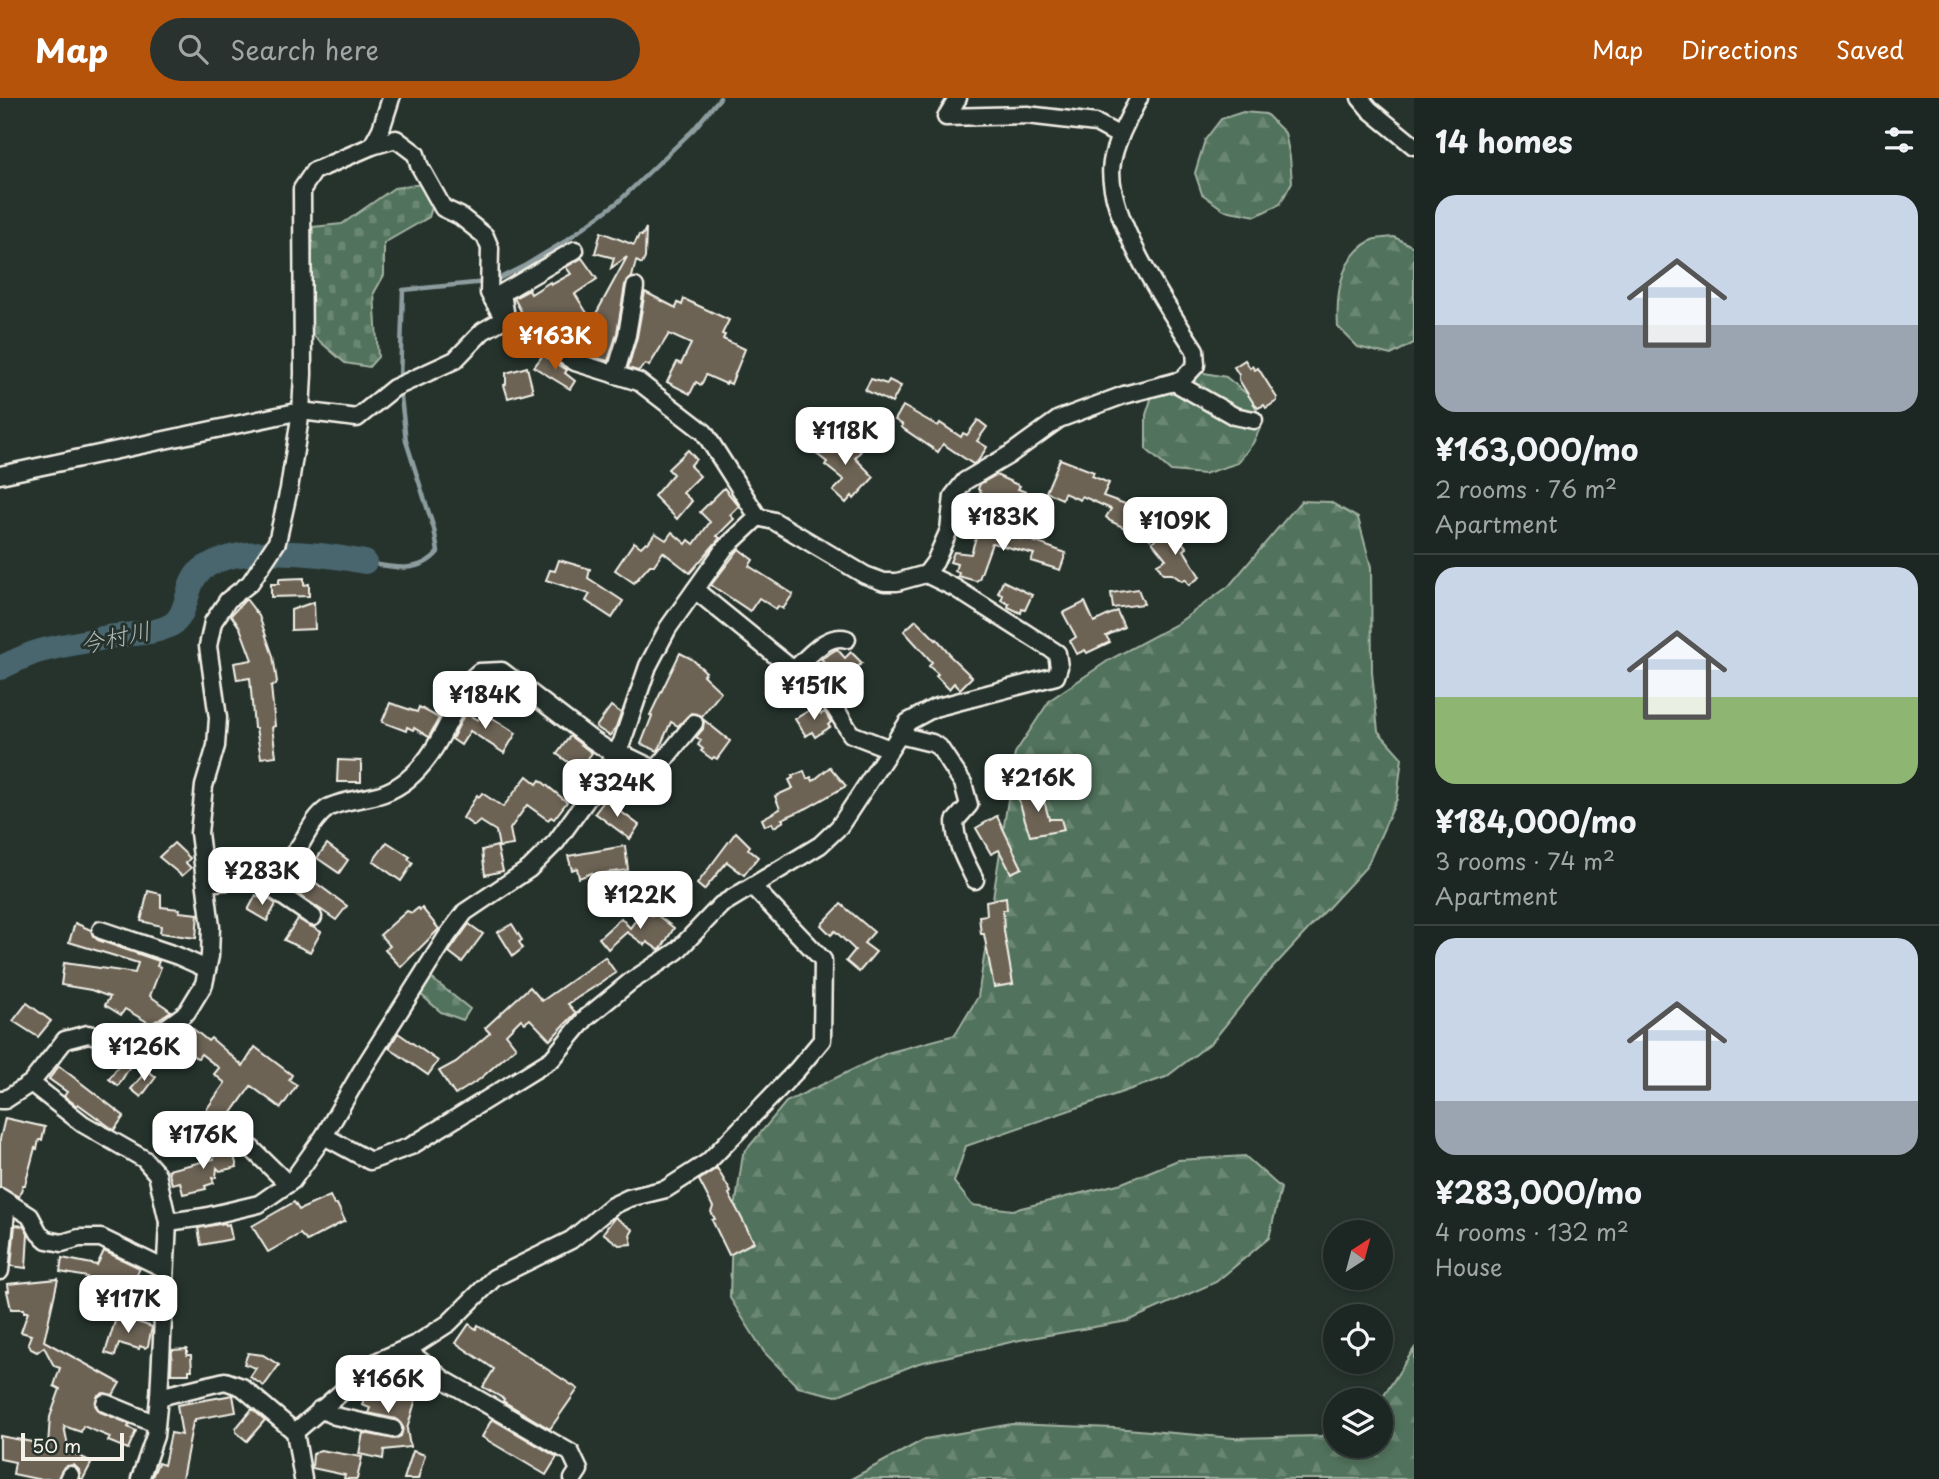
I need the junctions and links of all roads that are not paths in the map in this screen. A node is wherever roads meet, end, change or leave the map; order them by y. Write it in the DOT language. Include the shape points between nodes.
graph roads {
  1 [pos="391,98"];
  2 [pos="958,98"];
  3 [pos="1139,98"];
  4 [pos="1360,98"];
  5 [pos="1120,136"];
  6 [pos="372,146"];
  7 [pos="1414,146"];
  8 [pos="575,250"];
  9 [pos="635,287"];
  10 [pos="502,316"];
  11 [pos="615,374"];
  12 [pos="1174,382"];
  13 [pos="301,411"];
  14 [pos="1254,419"];
  15 [pos="0,475"];
  16 [pos="758,517"];
  17 [pos="926,574"];
  18 [pos="695,590"];
  19 [pos="847,639"];
  20 [pos="793,670"];
  21 [pos="694,723"];
  22 [pos="899,735"];
  23 [pos="890,749"];
  24 [pos="615,755"];
  25 [pos="256,878"];
  26 [pos="975,880"];
  27 [pos="206,883"];
  28 [pos="753,887"];
  29 [pos="313,917"];
  30 [pos="101,930"];
  31 [pos="207,970"];
  32 [pos="31,1083"];
  33 [pos="0,1100"];
  34 [pos="324,1136"];
  35 [pos="246,1143"];
  36 [pos="288,1184"];
  37 [pos="4,1200"];
  38 [pos="168,1222"];
  39 [pos="165,1269"];
  40 [pos="0,1271"];
  41 [pos="406,1349"];
  42 [pos="159,1397"];
  43 [pos="105,1403"];
  44 [pos="320,1409"];
  45 [pos="156,1424"];
  46 [pos="393,1429"];
  47 [pos="295,1432"];
  48 [pos="140,1479"];
  49 [pos="303,1479"];
  50 [pos="573,1479"];
  1 -- 6 [label="street"];
  2 -- 5 [label="street" via="946,117 1027,116 1097,123"];
  3 -- 5 [label="street"];
  4 -- 7 [label="street"];
  5 -- 12 [label="street" via="1111,185 1119,211 1143,264 1195,350 1196,365"];
  6 -- 10 [label="street" via="396,139 416,154 443,208 485,236 490,248 488,285"];
  6 -- 13 [label="street" via="314,171 302,189"];
  8 -- 10 [label="street" via="502,293"];
  9 -- 11 [label="street"];
  10 -- 11 [label="street" via="575,362"];
  10 -- 13 [label="street" via="455,360 394,388 357,418"];
  11 -- 16 [label="street" via="639,382 704,432"];
  12 -- 14 [label="street" via="1234,416"];
  12 -- 17 [label="street" via="1059,419 965,481 953,496 948,530"];
  13 -- 15 [label="street"];
  13 -- 27 [label="street" via="277,542 250,583 228,600 210,634 218,718 199,833"];
  16 -- 17 [label="street" via="774,521 884,582"];
  16 -- 18 [label="street" via="724,549"];
  17 -- 22 [label="street" via="1057,653 1059,667 1056,676 1026,686 934,708 908,722"];
  18 -- 20 [label="street"];
  18 -- 24 [label="street" via="648,666"];
  19 -- 20 [label="street" via="829,639"];
  20 -- 23 [label="street" via="823,694 851,734"];
  21 -- 24 [label="street" via="656,771"];
  22 -- 23 [label="street"];
  22 -- 26 [label="street" via="939,747 962,783 969,805 955,821 955,831"];
  23 -- 28 [label="street" via="839,827 820,845"];
  24 -- 25 [label="street" via="502,671 479,672 469,681 413,777 387,792 329,807 283,867"];
  24 -- 34 [label="street" via="556,842 529,869 465,912"];
  25 -- 27 [label="street"];
  25 -- 29 [label="street"];
  27 -- 31 [label="street" via="211,927"];
  28 -- 34 [label="street" via="721,905 677,951 586,1018 552,1059 411,1146 369,1161"];
  28 -- 41 [label="street" via="823,960 822,1040 708,1163 666,1189 611,1206 571,1240 494,1278 449,1323"];
  30 -- 31 [label="street"];
  31 -- 32 [label="street" via="187,1012 162,1031 131,1044 88,1034 65,1040"];
  32 -- 33 [label="street"];
  32 -- 38 [label="street" via="83,1124 144,1159 157,1174"];
  34 -- 36 [label="street"];
  35 -- 36 [label="street"];
  36 -- 38 [label="street" via="259,1204"];
  37 -- 39 [label="street" via="30,1216 47,1240 62,1243 101,1238"];
  37 -- 40 [label="street"];
  38 -- 39 [label="street"];
  39 -- 42 [label="street"];
  41 -- 44 [label="street" via="378,1361"];
  41 -- 50 [label="street" via="443,1378 571,1453 579,1470"];
  42 -- 45 [label="street"];
  42 -- 47 [label="street" via="225,1381 242,1387"];
  43 -- 45 [label="street"];
  44 -- 46 [label="street"];
  44 -- 47 [label="street"];
  45 -- 48 [label="street"];
  47 -- 49 [label="street"];
}
